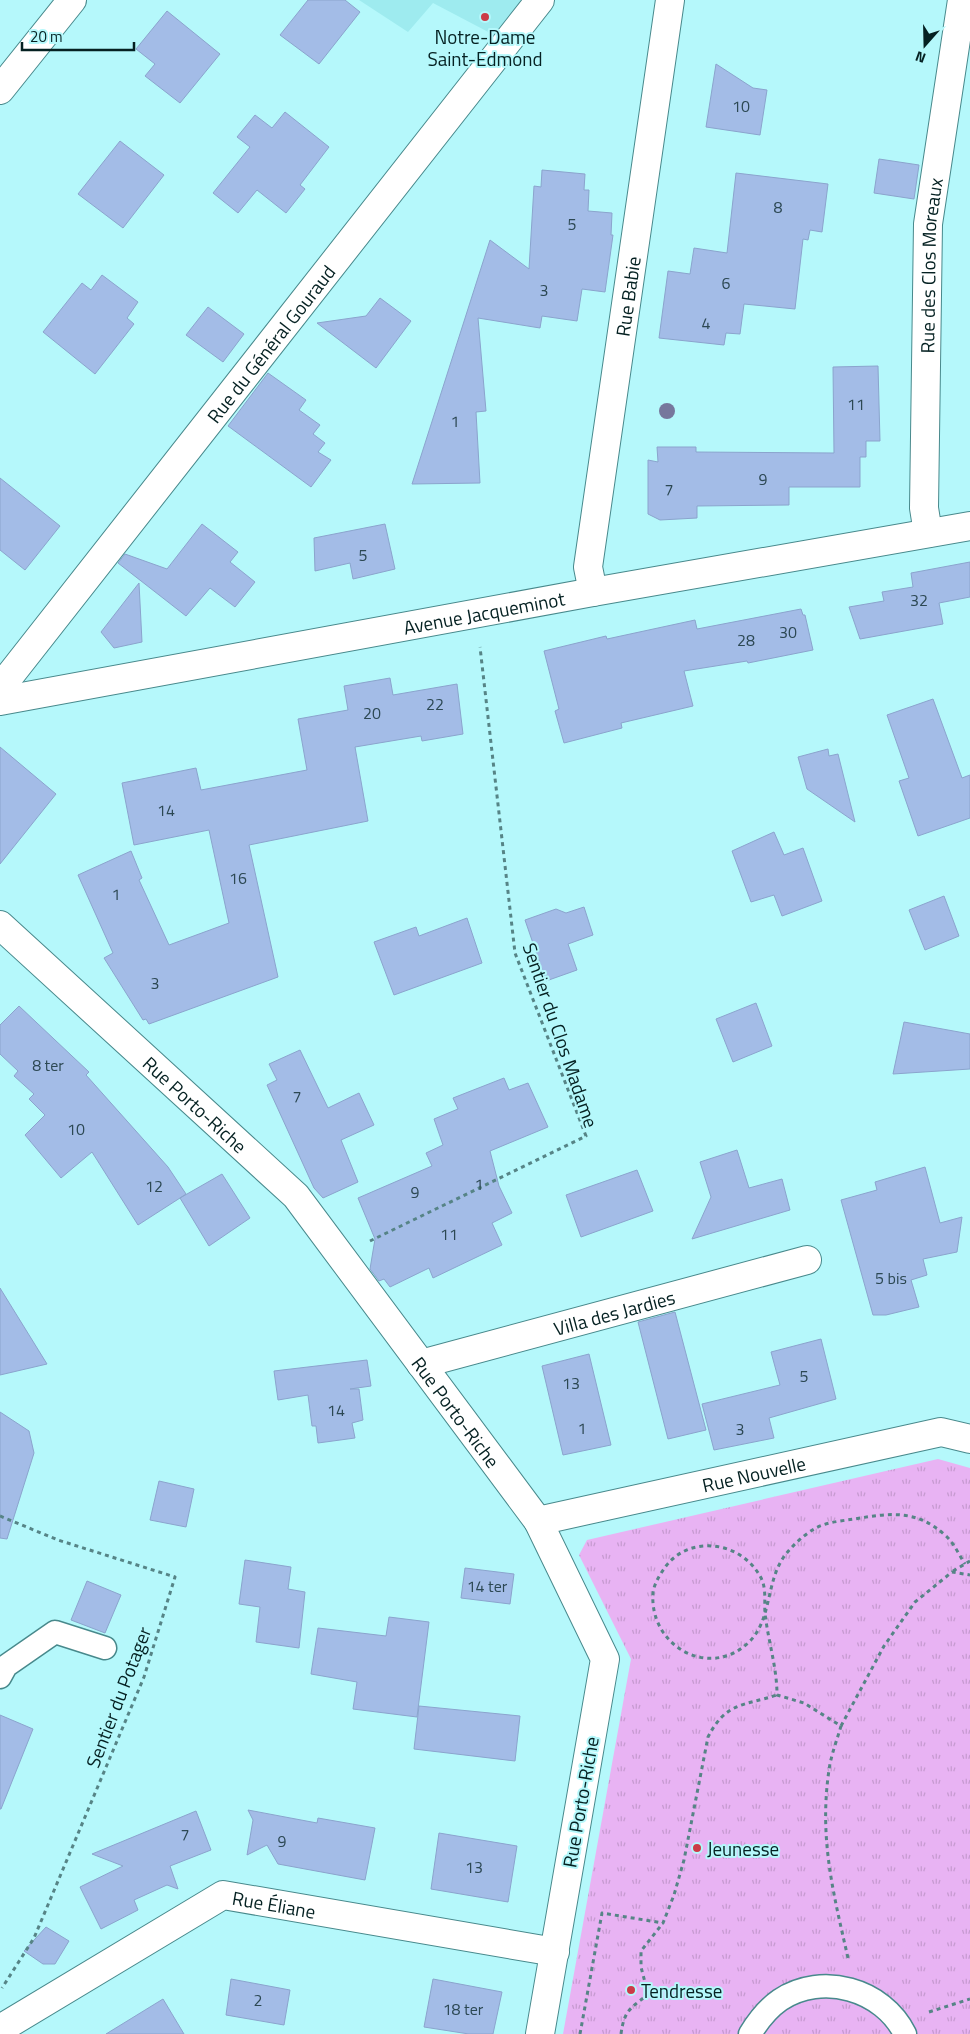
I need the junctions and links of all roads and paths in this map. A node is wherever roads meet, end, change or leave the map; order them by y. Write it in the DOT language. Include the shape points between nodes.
graph roads {
  1 [pos="72,0"];
  2 [pos="540,0"];
  3 [pos="670,0"];
  4 [pos="962,0"];
  5 [pos="0,90"];
  6 [pos="970,526"];
  7 [pos="928,533"];
  8 [pos="593,592"];
  9 [pos="477,614"];
  10 [pos="0,688"];
  11 [pos="0,701"];
  12 [pos="0,925"];
  13 [pos="340,1256"];
  14 [pos="807,1260"];
  15 [pos="421,1364"];
  16 [pos="970,1439"];
  17 [pos="0,1516"];
  18 [pos="538,1521"];
  19 [pos="970,1562"];
  20 [pos="965,1564"];
  21 [pos="952,1572"];
  22 [pos="970,1575"];
  23 [pos="765,1612"];
  24 [pos="105,1648"];
  25 [pos="0,1677"];
  26 [pos="777,1695"];
  27 [pos="842,1726"];
  28 [pos="663,1923"];
  29 [pos="555,1952"];
  30 [pos="0,1990"];
  31 [pos="855,1990"];
  32 [pos="970,1999"];
  33 [pos="903,2029"];
  34 [pos="0,2030"];
  35 [pos="540,2034"];
  36 [pos="580,2034"];
  37 [pos="621,2034"];
  38 [pos="750,2034"];
  1 -- 5 [label="street"];
  2 -- 10 [label="street, Rue du Général Gouraud"];
  3 -- 8 [label="street, Rue Babie" via="588,566"];
  4 -- 7 [label="street, Rue des Clos Moreaux" via="928,224 924,508"];
  6 -- 7 [label="street, Avenue Jacqueminot"];
  7 -- 8 [label="street, Avenue Jacqueminot"];
  8 -- 9 [label="street, Avenue Jacqueminot"];
  9 -- 11 [label="street, Avenue Jacqueminot"];
  9 -- 13 [label="path, Sentier du Clos Madame" via="514,953 586,1136"];
  12 -- 13 [label="street, Rue Porto-Riche" via="296,1196"];
  13 -- 15 [label="street, Rue Porto-Riche"];
  14 -- 15 [label="street, Villa des Jardies"];
  15 -- 18 [label="street, Rue Porto-Riche"];
  16 -- 18 [label="street, Rue Nouvelle" via="941,1432"];
  17 -- 30 [label="path, Sentier du Potager" via="58,1540 175,1577 144,1677 34,1938"];
  18 -- 29 [label="street, Rue Porto-Riche" via="605,1659"];
  19 -- 20 [label="path"];
  20 -- 21 [label="path"];
  20 -- 23 [label="path" via="947,1537 908,1515 890,1513 830,1523 814,1529 785,1555"];
  21 -- 22 [label="path"];
  21 -- 27 [label="path" via="915,1602 884,1646"];
  23 -- 23 [label="path" via="766,1594 761,1577 736,1552 720,1546 702,1545 685,1550 670,1560 653,1591 653,1609 658,1626 668,1641 682,1652 699,1657 716,1658 734,1653 759,1629"];
  23 -- 26 [label="path"];
  24 -- 25 [label="lane" via="55,1632 6,1666"];
  26 -- 27 [label="path" via="804,1703"];
  26 -- 28 [label="path" via="725,1712 708,1737 684,1860"];
  27 -- 31 [label="path" via="829,1768 824,1826 826,1856"];
  28 -- 36 [label="path" via="602,1913"];
  28 -- 37 [label="path" via="641,1951 646,1996 628,2010"];
  29 -- 34 [label="street, Rue Éliane" via="223,1895"];
  29 -- 35 [label="street, Rue Porto-Riche"];
  31 -- 33 [label="lane" via="888,2010"];
  31 -- 38 [label="lane" via="830,1986 804,1989 781,2000 761,2016"];
  32 -- 33 [label="path"];
}
